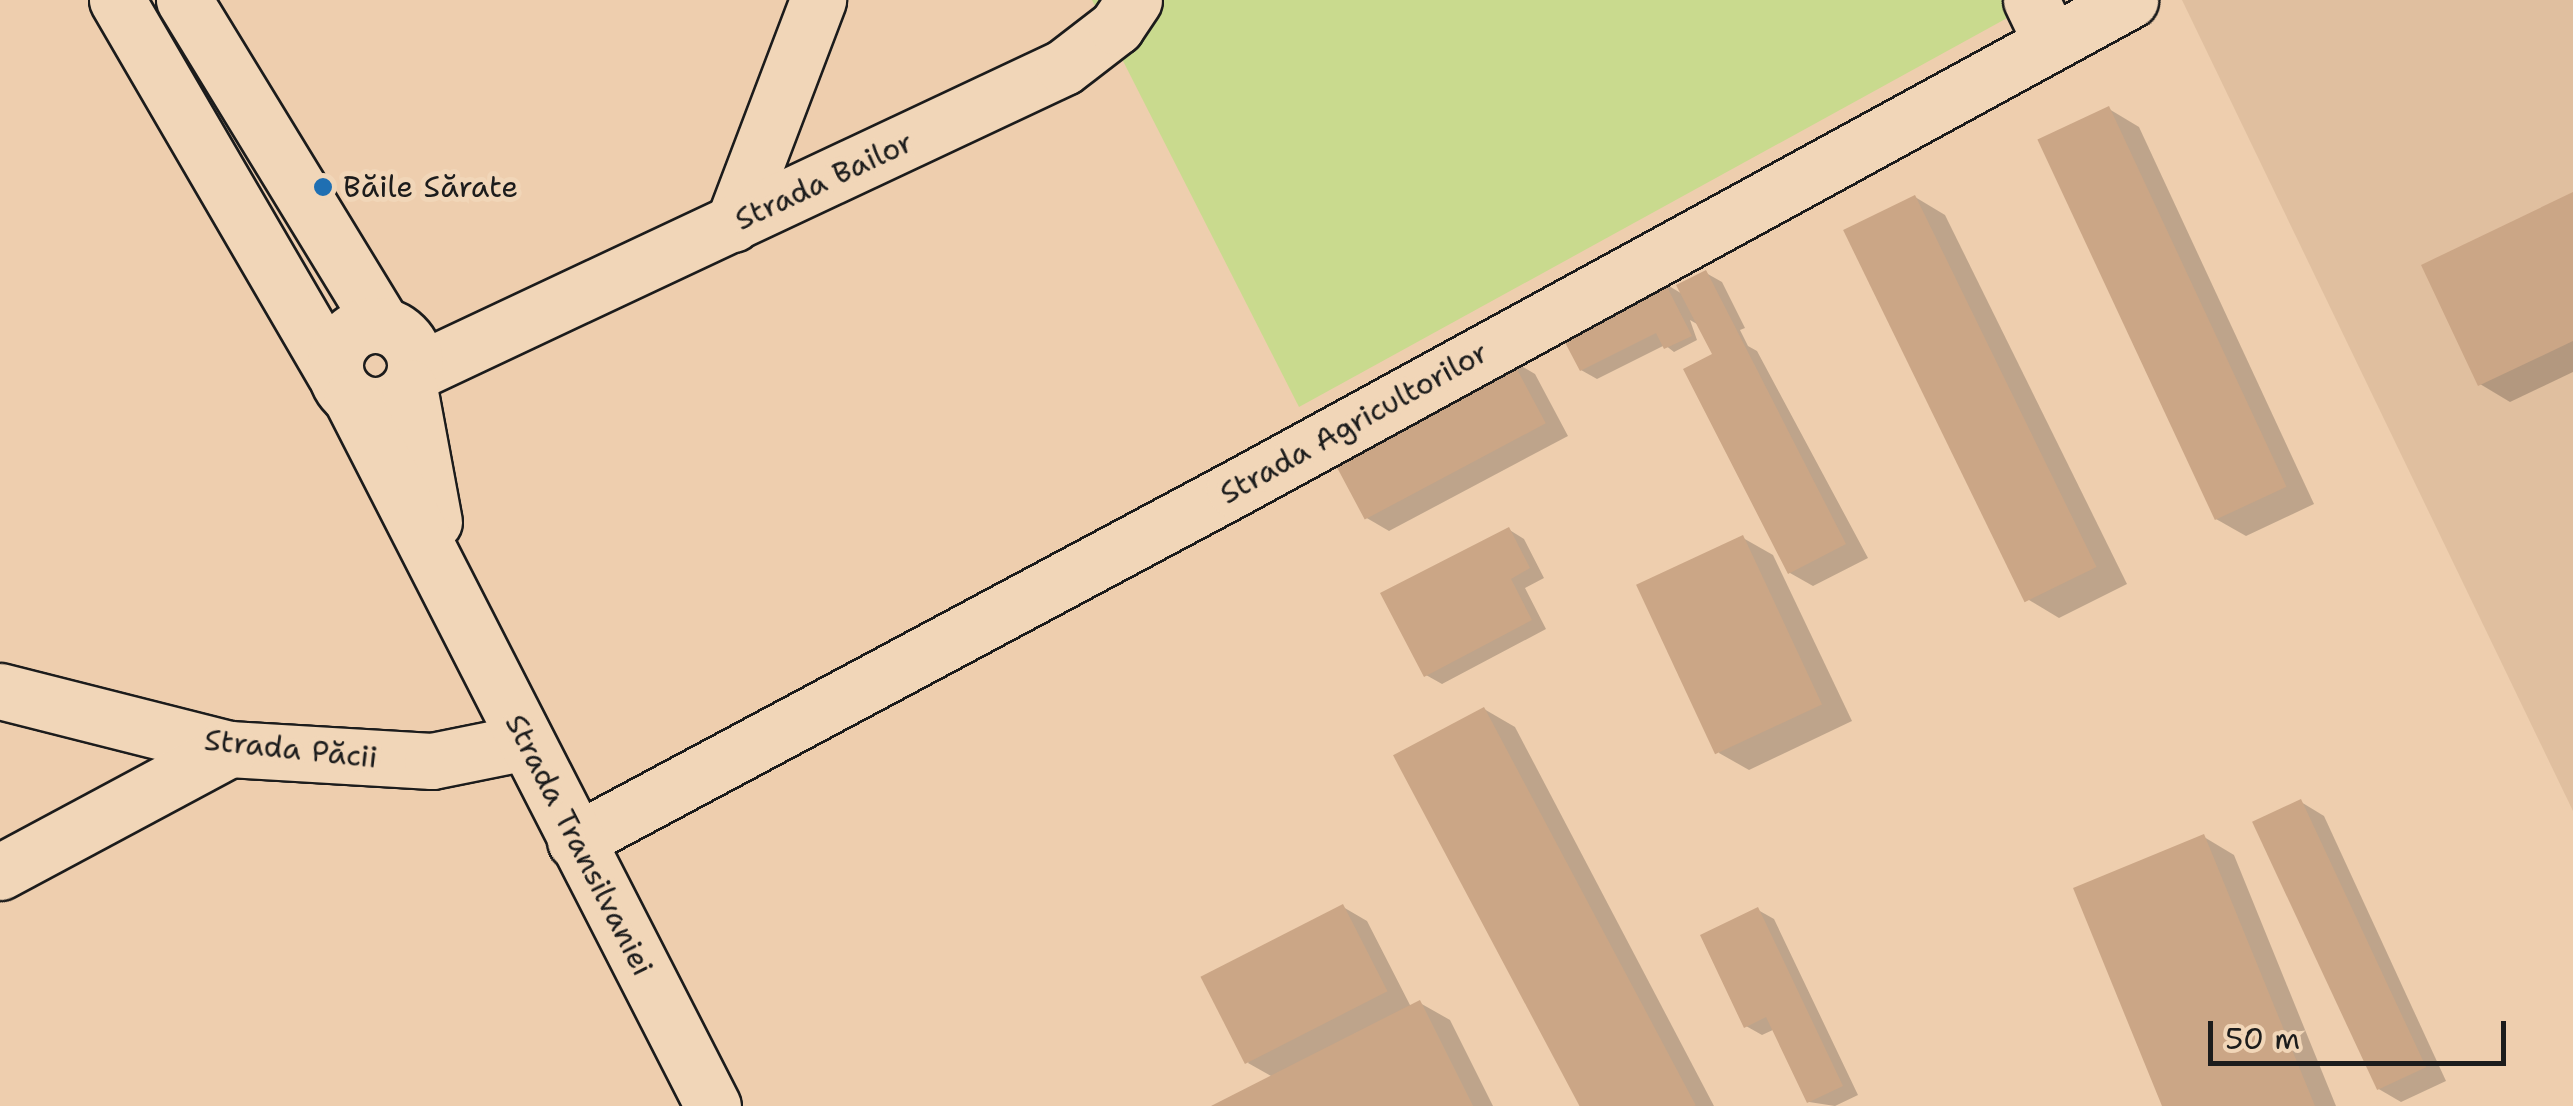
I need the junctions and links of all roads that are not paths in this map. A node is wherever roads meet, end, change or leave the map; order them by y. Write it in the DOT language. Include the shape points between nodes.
graph roads {
  1 [pos="117,0"];
  2 [pos="184,0"];
  3 [pos="818,0"];
  4 [pos="1134,0"];
  5 [pos="2130,0"];
  6 [pos="2041,21"];
  7 [pos="733,224"];
  8 [pos="401,354"];
  9 [pos="343,385"];
  10 [pos="446,584"];
  11 [pos="0,691"];
  12 [pos="526,742"];
  13 [pos="230,749"];
  14 [pos="575,841"];
  15 [pos="0,872"];
  16 [pos="713,1106"];
  1 -- 9 [label="street, Strada Transilvaniei"];
  2 -- 8 [label="street, Strada Transilvaniei"];
  3 -- 7 [label="street"];
  4 -- 7 [label="street, Strada Bailor" via="1116,26 1064,67"];
  5 -- 6 [label="street, Strada Agricultorilor"];
  6 -- 14 [label="street, Strada Agricultorilor" via="1234,489"];
  7 -- 8 [label="street, Strada Bailor" via="493,332"];
  8 -- 9 [label="street" via="382,405"];
  8 -- 9 [label="street" via="366,324 341,342"];
  8 -- 10 [label="street, Strada Transilvaniei"];
  9 -- 10 [label="street, Strada Transilvaniei"];
  10 -- 12 [label="street, Strada Transilvaniei"];
  11 -- 13 [label="street, Strada Păcii"];
  12 -- 13 [label="street, Strada Păcii" via="432,761"];
  12 -- 14 [label="street, Strada Transilvaniei"];
  13 -- 15 [label="street"];
  14 -- 16 [label="street, Strada Transilvaniei"];
}
